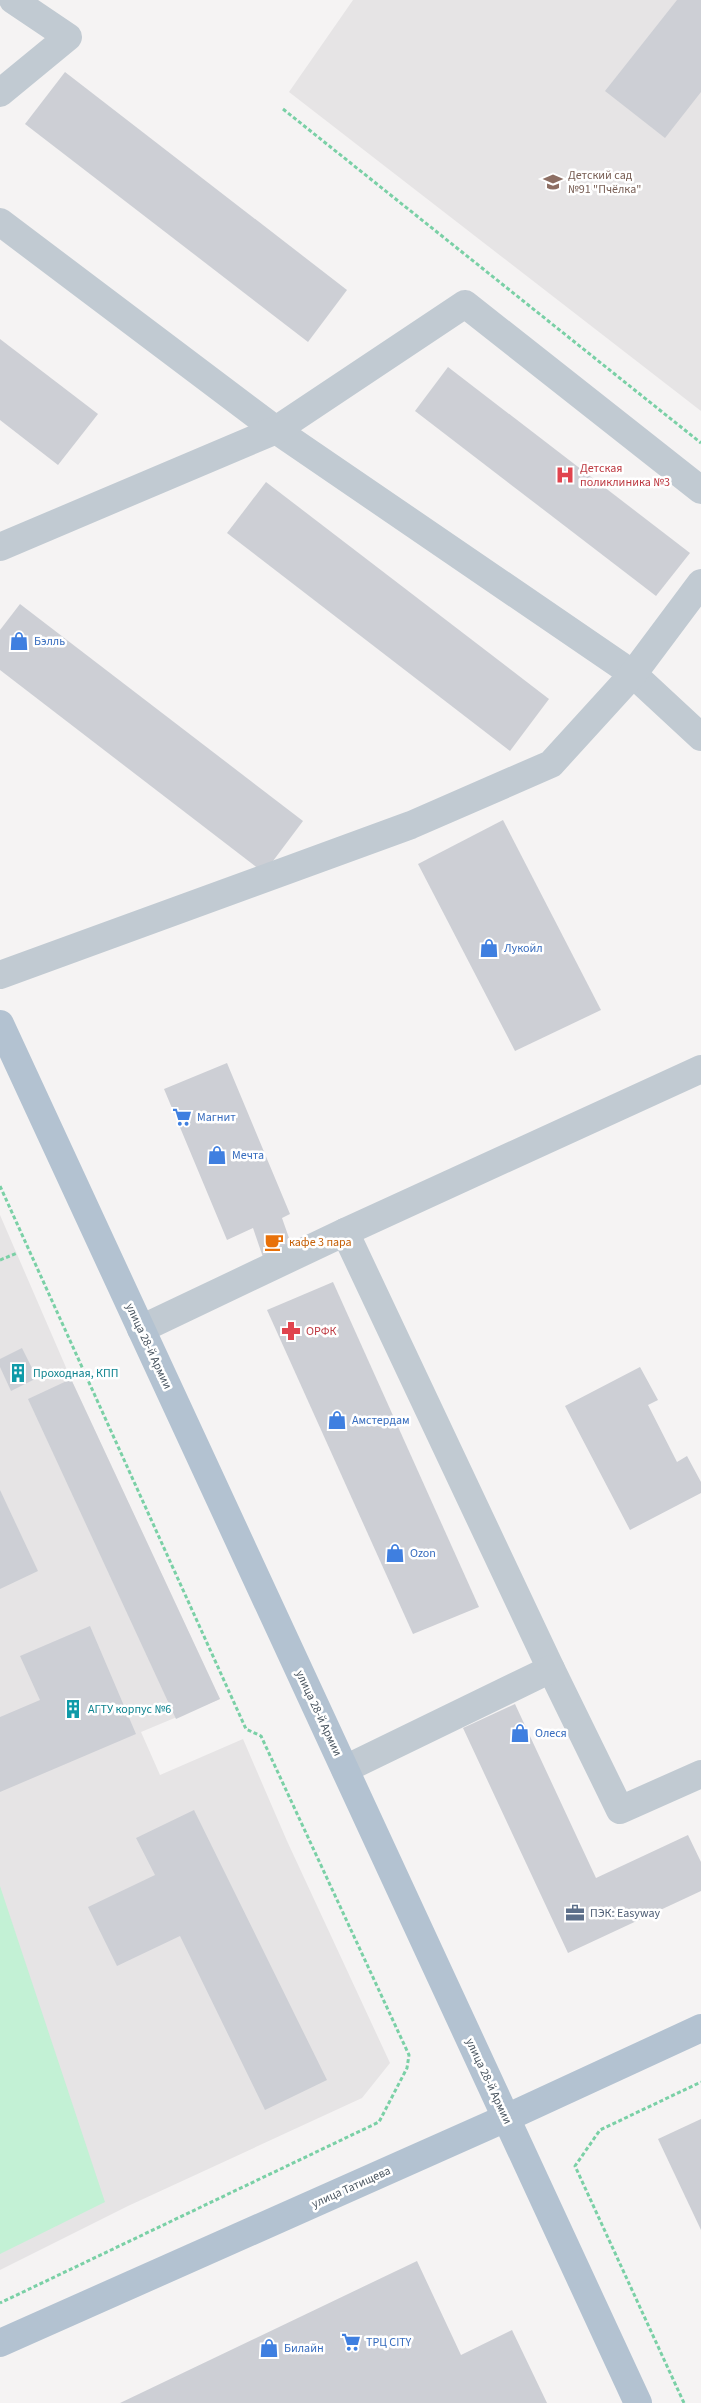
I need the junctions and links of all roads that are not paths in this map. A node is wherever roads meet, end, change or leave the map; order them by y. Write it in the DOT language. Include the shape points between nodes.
graph roads {
  1 [pos="13,0"];
  2 [pos="0,93"];
  3 [pos="0,222"];
  4 [pos="276,430"];
  5 [pos="701,490"];
  6 [pos="0,547"];
  7 [pos="701,583"];
  8 [pos="633,674"];
  9 [pos="701,737"];
  10 [pos="0,975"];
  11 [pos="0,1024"];
  12 [pos="701,1069"];
  13 [pos="345,1232"];
  14 [pos="141,1329"];
  15 [pos="551,1669"];
  16 [pos="345,1769"];
  17 [pos="701,1774"];
  18 [pos="701,2028"];
  19 [pos="506,2118"];
  20 [pos="0,2343"];
  21 [pos="638,2403"];
  1 -- 2 [label="lane" via="68,37"];
  3 -- 4 [label="lane"];
  4 -- 5 [label="lane" via="465,304"];
  4 -- 6 [label="lane"];
  4 -- 8 [label="lane"];
  7 -- 8 [label="lane"];
  8 -- 9 [label="lane"];
  8 -- 10 [label="lane" via="551,764 411,825"];
  11 -- 14 [label="main road, улица 28-й Армии"];
  12 -- 13 [label="lane"];
  13 -- 14 [label="lane"];
  13 -- 15 [label="lane"];
  14 -- 16 [label="main road, улица 28-й Армии"];
  15 -- 16 [label="lane"];
  15 -- 17 [label="lane" via="620,1810"];
  16 -- 19 [label="main road, улица 28-й Армии"];
  18 -- 19 [label="main road, улица Татищева"];
  19 -- 20 [label="main road, улица Татищева"];
  19 -- 21 [label="main road, улица 28-й Армии"];
}
